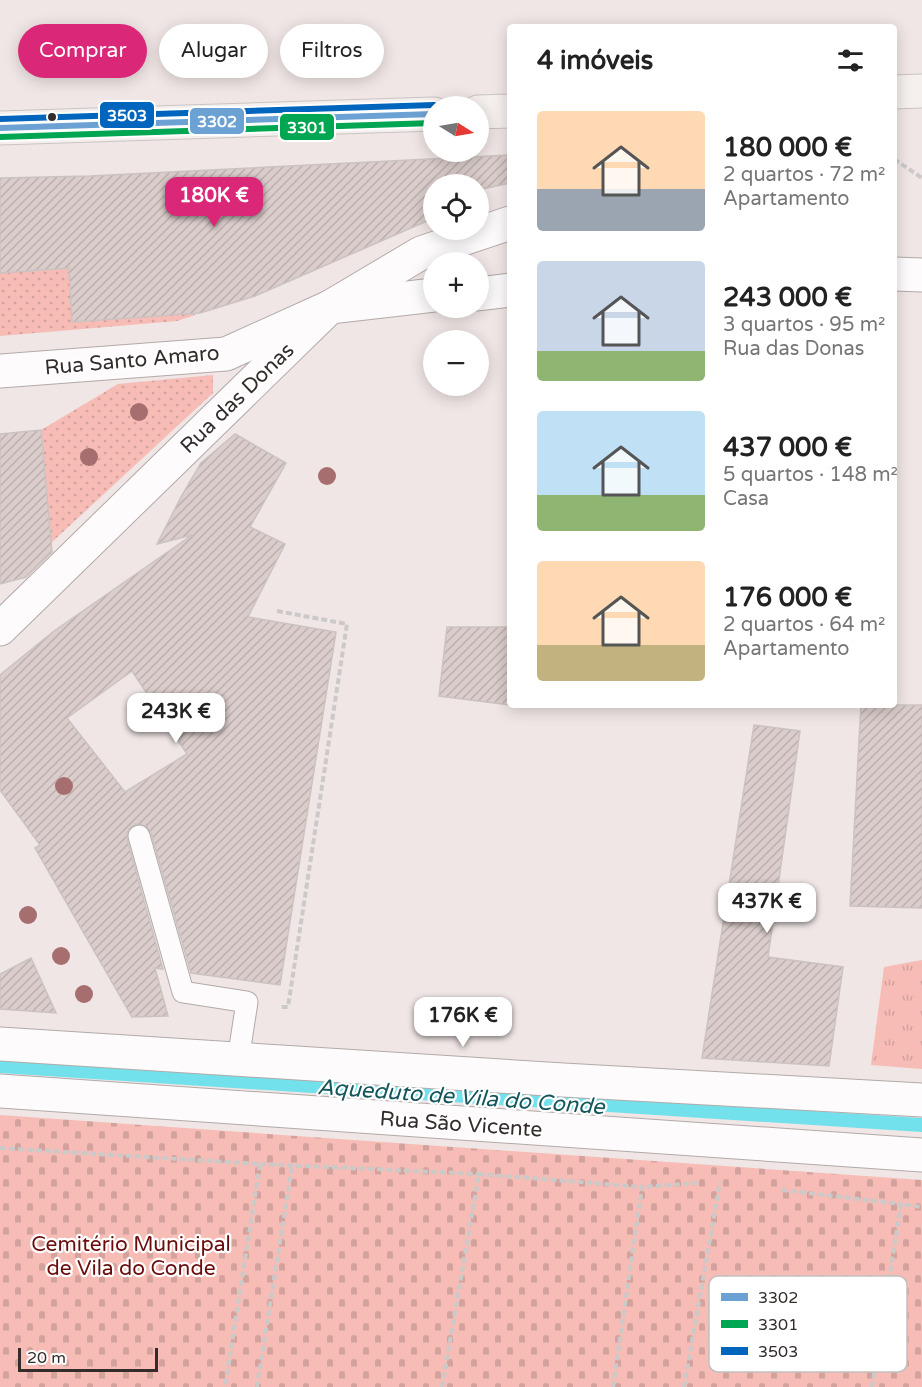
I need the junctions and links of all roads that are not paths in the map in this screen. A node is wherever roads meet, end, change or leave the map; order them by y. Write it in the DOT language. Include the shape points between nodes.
graph roads {
  1 [pos="922,91"];
  2 [pos="897,92"];
  3 [pos="507,111"];
  4 [pos="489,112"];
  5 [pos="423,114"];
  6 [pos="0,128"];
  7 [pos="507,224"];
  8 [pos="897,274"];
  9 [pos="922,275"];
  10 [pos="507,290"];
  11 [pos="489,293"];
  12 [pos="423,296"];
  13 [pos="330,307"];
  14 [pos="0,371"];
  15 [pos="2,625"];
  16 [pos="139,836"];
  17 [pos="0,1044"];
  18 [pos="238,1060"];
  19 [pos="0,1091"];
  20 [pos="922,1100"];
  21 [pos="922,1155"];
  1 -- 2 [label="main road"];
  3 -- 4 [label="main road"];
  5 -- 6 [label="main road"];
  7 -- 13 [label="street, Rua das Donas" via="421,254"];
  8 -- 9 [label="street"];
  10 -- 11 [label="street"];
  12 -- 13 [label="street, Rua Santo Amaro"];
  13 -- 14 [label="street, Rua Santo Amaro" via="226,354"];
  13 -- 15 [label="street, Rua das Donas"];
  16 -- 18 [label="lane" via="183,992 247,1002"];
  17 -- 18 [label="street"];
  18 -- 20 [label="street"];
  19 -- 21 [label="street, Rua São Vicente"];
}
